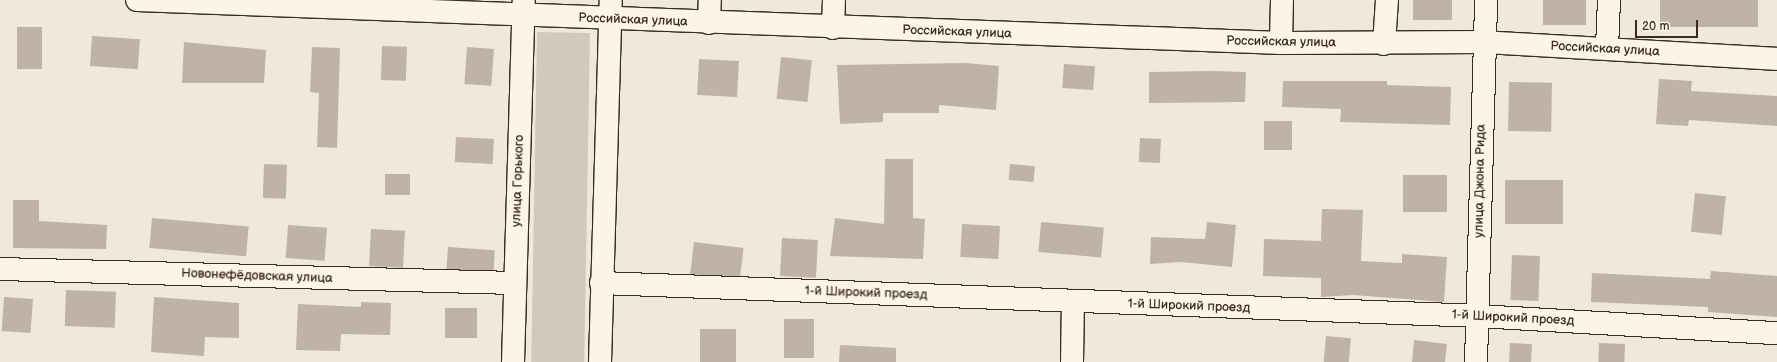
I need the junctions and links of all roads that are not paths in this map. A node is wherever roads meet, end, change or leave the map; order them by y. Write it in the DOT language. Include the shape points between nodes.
graph roads {
  1 [pos="137,0"];
  2 [pos="710,0"];
  3 [pos="834,0"];
  4 [pos="1282,0"];
  5 [pos="1386,0"];
  6 [pos="1486,0"];
  7 [pos="1609,0"];
  8 [pos="206,1"];
  9 [pos="340,3"];
  10 [pos="419,5"];
  11 [pos="524,8"];
  12 [pos="611,10"];
  13 [pos="709,23"];
  14 [pos="833,28"];
  15 [pos="1483,42"];
  16 [pos="1281,43"];
  17 [pos="1384,44"];
  18 [pos="1607,48"];
  19 [pos="1777,59"];
  20 [pos="0,269"];
  21 [pos="514,283"];
  22 [pos="601,283"];
  23 [pos="1073,301"];
  24 [pos="1478,316"];
  25 [pos="1777,333"];
  26 [pos="513,362"];
  27 [pos="600,362"];
  28 [pos="1072,362"];
  29 [pos="1476,362"];
  1 -- 8 [label="street, Российская улица"];
  2 -- 13 [label="street"];
  3 -- 14 [label="street"];
  4 -- 16 [label="street"];
  5 -- 17 [label="street"];
  6 -- 15 [label="street, улица Джона Рида"];
  7 -- 18 [label="street"];
  8 -- 9 [label="street, Российская улица"];
  9 -- 10 [label="street, Российская улица"];
  10 -- 11 [label="street, Российская улица"];
  11 -- 12 [label="street, Российская улица"];
  11 -- 21 [label="street, улица Горького"];
  12 -- 13 [label="street, Российская улица"];
  12 -- 22 [label="street"];
  13 -- 14 [label="street, Российская улица"];
  14 -- 16 [label="street, Российская улица"];
  15 -- 17 [label="street, Российская улица"];
  15 -- 18 [label="street, Российская улица"];
  15 -- 24 [label="street, улица Джона Рида"];
  16 -- 17 [label="street, Российская улица"];
  18 -- 19 [label="street, Российская улица"];
  20 -- 21 [label="street, Новонефёдовская улица"];
  21 -- 26 [label="street, улица Горького"];
  22 -- 23 [label="street, 1-й Широкий проезд"];
  22 -- 27 [label="street"];
  23 -- 24 [label="street, 1-й Широкий проезд"];
  23 -- 28 [label="street"];
  24 -- 25 [label="street, 1-й Широкий проезд"];
  24 -- 29 [label="street, улица Джона Рида"];
}
